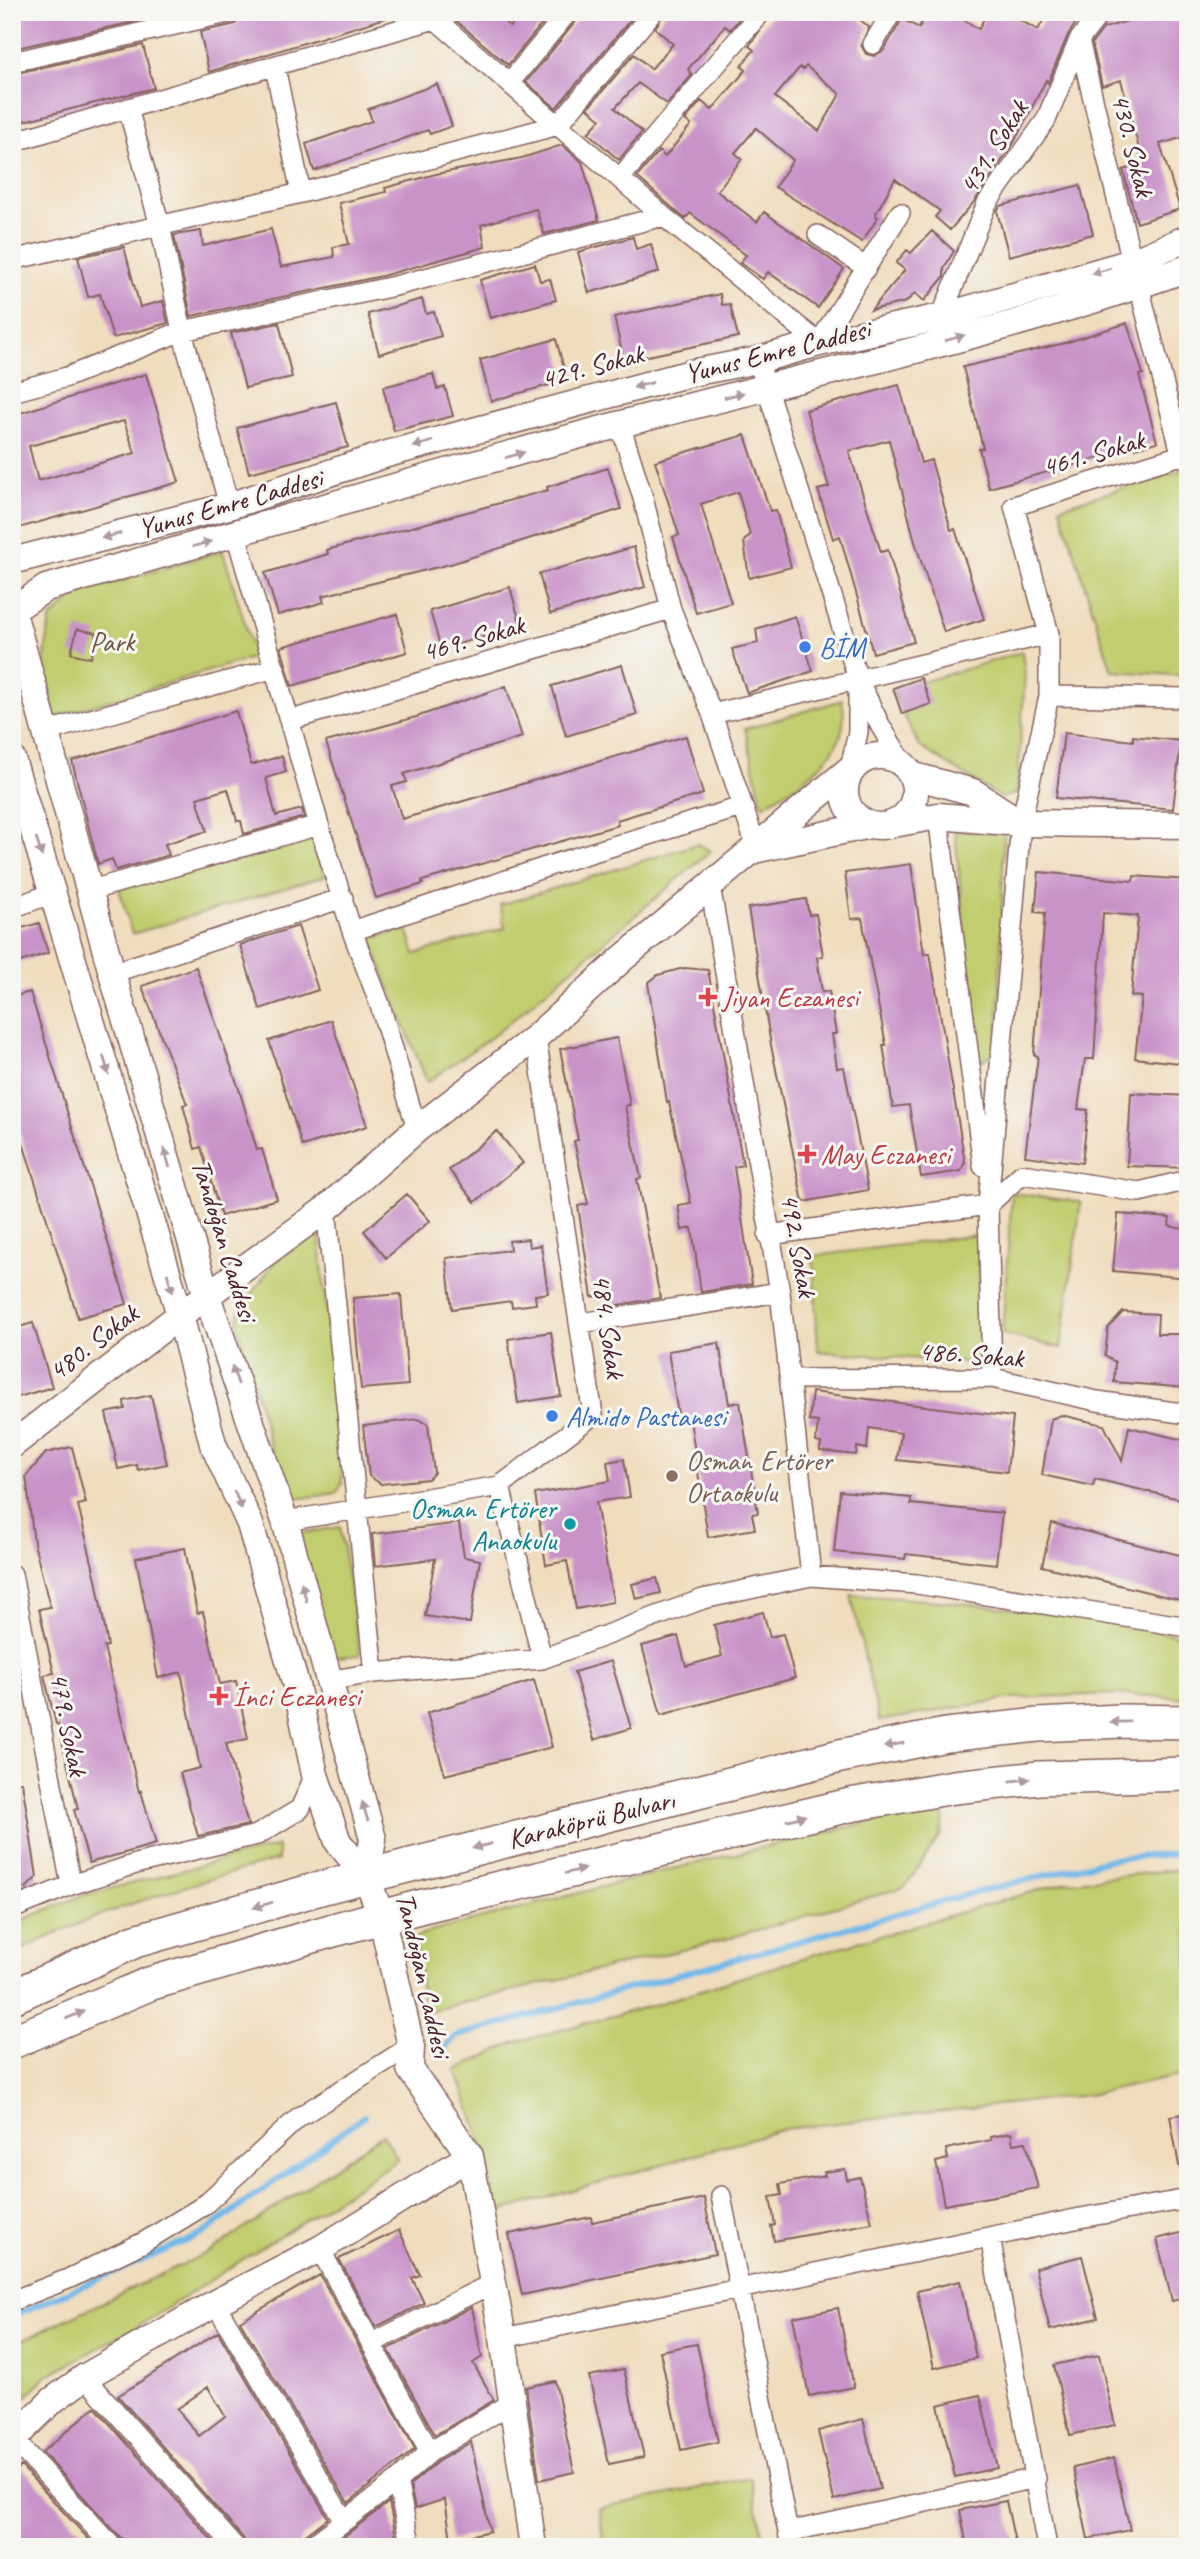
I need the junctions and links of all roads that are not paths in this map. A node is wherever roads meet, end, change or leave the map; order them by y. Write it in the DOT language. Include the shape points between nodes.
graph roads {
  1 [pos="232,12"];
  2 [pos="568,12"];
  3 [pos="653,12"];
  4 [pos="761,12"];
  5 [pos="892,12"];
  6 [pos="1101,12"];
  7 [pos="431,16"];
  8 [pos="1079,40"];
  9 [pos="873,44"];
  10 [pos="12,61"];
  11 [pos="275,66"];
  12 [pos="510,82"];
  13 [pos="128,108"];
  14 [pos="558,124"];
  15 [pos="12,142"];
  16 [pos="621,178"];
  17 [pos="301,193"];
  18 [pos="900,213"];
  19 [pos="663,216"];
  20 [pos="160,226"];
  21 [pos="818,235"];
  22 [pos="1188,238"];
  23 [pos="12,260"];
  24 [pos="865,267"];
  25 [pos="1188,268"];
  26 [pos="1135,274"];
  27 [pos="941,317"];
  28 [pos="182,331"];
  29 [pos="820,343"];
  30 [pos="758,360"];
  31 [pos="767,386"];
  32 [pos="12,392"];
  33 [pos="620,424"];
  34 [pos="1185,455"];
  35 [pos="229,506"];
  36 [pos="236,534"];
  37 [pos="12,561"];
  38 [pos="12,575"];
  39 [pos="671,609"];
  40 [pos="17,616"];
  41 [pos="1049,634"];
  42 [pos="275,667"];
  43 [pos="858,679"];
  44 [pos="1049,696"];
  45 [pos="1188,698"];
  46 [pos="712,714"];
  47 [pos="291,720"];
  48 [pos="44,732"];
  49 [pos="12,759"];
  50 [pos="850,769"];
  51 [pos="908,770"];
  52 [pos="741,807"];
  53 [pos="938,816"];
  54 [pos="1021,822"];
  55 [pos="320,825"];
  56 [pos="882,825"];
  57 [pos="1188,825"];
  58 [pos="757,849"];
  59 [pos="710,886"];
  60 [pos="88,891"];
  61 [pos="53,892"];
  62 [pos="343,898"];
  63 [pos="12,908"];
  64 [pos="352,931"];
  65 [pos="112,972"];
  66 [pos="536,1037"];
  67 [pos="417,1129"];
  68 [pos="1188,1180"];
  69 [pos="988,1205"];
  70 [pos="326,1209"];
  71 [pos="768,1235"];
  72 [pos="780,1292"];
  73 [pos="207,1296"];
  74 [pos="180,1315"];
  75 [pos="581,1323"];
  76 [pos="992,1378"];
  77 [pos="790,1380"];
  78 [pos="1188,1414"];
  79 [pos="12,1445"];
  80 [pos="500,1486"];
  81 [pos="355,1510"];
  82 [pos="285,1521"];
  83 [pos="12,1574"];
  84 [pos="811,1576"];
  85 [pos="1188,1627"];
  86 [pos="542,1660"];
  87 [pos="374,1673"];
  88 [pos="327,1681"];
  89 [pos="1188,1723"];
  90 [pos="1188,1774"];
  91 [pos="315,1775"];
  92 [pos="367,1877"];
  93 [pos="71,1885"];
  94 [pos="12,1909"];
  95 [pos="383,1919"];
  96 [pos="12,1997"];
  97 [pos="13,2042"];
  98 [pos="411,2046"];
  99 [pos="470,2156"];
  100 [pos="721,2196"];
  101 [pos="1188,2199"];
  102 [pos="990,2238"];
  103 [pos="320,2249"];
  104 [pos="493,2283"];
  105 [pos="741,2289"];
  106 [pos="12,2301"];
  107 [pos="215,2303"];
  108 [pos="503,2337"];
  109 [pos="372,2343"];
  110 [pos="85,2377"];
  111 [pos="512,2403"];
  112 [pos="13,2440"];
  113 [pos="430,2452"];
  114 [pos="1036,2478"];
  115 [pos="397,2481"];
  116 [pos="343,2519"];
  117 [pos="790,2539"];
  118 [pos="113,2547"];
  119 [pos="235,2547"];
  120 [pos="310,2547"];
  121 [pos="411,2547"];
  122 [pos="533,2547"];
  123 [pos="1047,2547"];
  1 -- 10 [label="street"];
  2 -- 12 [label="street"];
  3 -- 14 [label="street"];
  4 -- 16 [label="street"];
  5 -- 9 [label="street"];
  6 -- 8 [label="street, 431. Sokak"];
  7 -- 11 [label="street"];
  7 -- 12 [label="street"];
  8 -- 26 [label="street, 430. Sokak"];
  8 -- 27 [label="street, 431. Sokak" via="1046,120 987,203"];
  11 -- 13 [label="street"];
  11 -- 17 [label="street"];
  12 -- 14 [label="street"];
  13 -- 15 [label="street"];
  13 -- 20 [label="street"];
  14 -- 16 [label="street"];
  14 -- 17 [label="street"];
  16 -- 19 [label="street"];
  17 -- 20 [label="street"];
  18 -- 24 [label="street"];
  19 -- 28 [label="street" via="395,286"];
  19 -- 29 [label="street"];
  20 -- 23 [label="street"];
  20 -- 28 [label="street"];
  21 -- 24 [label="street"];
  22 -- 26 [label="main road, 429. Sokak"];
  24 -- 29 [label="street"];
  25 -- 26 [label="main road, Yunus Emre Caddesi"];
  26 -- 27 [label="main road, 429. Sokak, one-way"];
  31 -- 26 [label="main road, Yunus Emre Caddesi, one-way" via="940,342"];
  26 -- 34 [label="street, 430. Sokak"];
  27 -- 29 [label="main road, 429. Sokak"];
  28 -- 32 [label="street" via="67,377"];
  28 -- 35 [label="street"];
  29 -- 30 [label="main road, 429. Sokak"];
  30 -- 31 [label="street"];
  30 -- 35 [label="main road, 429. Sokak, one-way" via="457,434"];
  33 -- 31 [label="main road, Yunus Emre Caddesi, one-way"];
  31 -- 43 [label="street"];
  36 -- 33 [label="main road, Yunus Emre Caddesi, one-way"];
  33 -- 39 [label="street"];
  34 -- 41 [label="street, 461. Sokak" via="1014,506"];
  35 -- 37 [label="main road, 429. Sokak, one-way"];
  40 -- 36 [label="main road, Yunus Emre Caddesi, one-way" via="46,588"];
  36 -- 42 [label="street"];
  38 -- 40 [label="main road, Tandoğan Caddesi" via="22,593"];
  39 -- 46 [label="street"];
  39 -- 47 [label="street, 469. Sokak"];
  40 -- 48 [label="main road, Tandoğan Caddesi"];
  41 -- 43 [label="street"];
  41 -- 44 [label="street"];
  42 -- 47 [label="street"];
  42 -- 48 [label="street"];
  43 -- 46 [label="street"];
  43 -- 50 [label="street" via="858,732"];
  43 -- 51 [label="street"];
  44 -- 45 [label="street"];
  44 -- 54 [label="street"];
  46 -- 52 [label="street"];
  47 -- 55 [label="street"];
  48 -- 60 [label="main road, Tandoğan Caddesi"];
  49 -- 61 [label="main road, Tandoğan Caddesi, one-way"];
  50 -- 51 [label="main road" via="883,756"];
  50 -- 56 [label="main road" via="846,803 860,820"];
  50 -- 58 [label="main road, 480. Sokak"];
  51 -- 54 [label="main road" via="972,792"];
  51 -- 56 [label="main road" via="914,798 910,809"];
  52 -- 58 [label="street"];
  52 -- 64 [label="street"];
  53 -- 54 [label="main road"];
  53 -- 56 [label="main road"];
  53 -- 69 [label="street"];
  54 -- 57 [label="main road"];
  54 -- 69 [label="street"];
  55 -- 60 [label="street"];
  55 -- 62 [label="street"];
  56 -- 58 [label="main road"];
  58 -- 59 [label="main road, 480. Sokak"];
  59 -- 66 [label="main road, 480. Sokak"];
  59 -- 71 [label="street, 492. Sokak"];
  60 -- 65 [label="main road, Tandoğan Caddesi"];
  61 -- 63 [label="street"];
  61 -- 74 [label="main road, Tandoğan Caddesi, one-way"];
  62 -- 64 [label="street"];
  62 -- 65 [label="street"];
  64 -- 67 [label="street" via="379,1002"];
  73 -- 65 [label="main road, Tandoğan Caddesi, one-way"];
  66 -- 67 [label="main road, 480. Sokak"];
  66 -- 75 [label="street, 484. Sokak"];
  67 -- 70 [label="main road, 480. Sokak"];
  68 -- 69 [label="street" via="1139,1192 1022,1174"];
  69 -- 71 [label="street"];
  69 -- 76 [label="street"];
  70 -- 73 [label="main road, 480. Sokak"];
  70 -- 81 [label="street"];
  71 -- 72 [label="street, 492. Sokak"];
  72 -- 75 [label="street"];
  72 -- 77 [label="street, 492. Sokak"];
  73 -- 74 [label="main road, 480. Sokak"];
  82 -- 73 [label="main road, Tandoğan Caddesi, one-way"];
  74 -- 79 [label="main road, 480. Sokak"];
  74 -- 91 [label="main road, Tandoğan Caddesi, one-way" via="213,1444 250,1524 296,1685"];
  75 -- 80 [label="street, 484. Sokak" via="593,1415"];
  76 -- 77 [label="street, 486. Sokak"];
  76 -- 78 [label="street, 486. Sokak" via="1097,1401"];
  77 -- 84 [label="street, 492. Sokak"];
  80 -- 81 [label="street"];
  80 -- 86 [label="street"];
  81 -- 82 [label="street"];
  81 -- 87 [label="street"];
  88 -- 82 [label="main road, Tandoğan Caddesi, one-way"];
  83 -- 93 [label="street, 479. Sokak"];
  84 -- 85 [label="street" via="917,1584"];
  84 -- 86 [label="street" via="703,1599"];
  86 -- 87 [label="street"];
  87 -- 88 [label="street"];
  92 -- 88 [label="main road, Tandoğan Caddesi, one-way" via="373,1839"];
  89 -- 92 [label="highway, Karaköprü Bulvarı, one-way" via="1121,1721 933,1738 840,1756"];
  95 -- 90 [label="highway, Karaköprü Bulvarı, one-way" via="850,1805 1039,1778"];
  91 -- 92 [label="main road, Tandoğan Caddesi" via="338,1842"];
  91 -- 93 [label="street" via="300,1809 257,1835 139,1863"];
  92 -- 95 [label="main road, Tandoğan Caddesi"];
  92 -- 96 [label="highway, Karaköprü Bulvarı, one-way" via="135,1941"];
  93 -- 94 [label="street"];
  97 -- 95 [label="highway, Karaköprü Bulvarı, one-way" via="149,1984"];
  95 -- 98 [label="main road, Tandoğan Caddesi"];
  98 -- 99 [label="main road, Tandoğan Caddesi" via="410,2069"];
  98 -- 106 [label="street" via="299,2118 203,2206 144,2242"];
  99 -- 103 [label="main road"];
  99 -- 104 [label="main road"];
  100 -- 105 [label="street"];
  101 -- 102 [label="street"];
  102 -- 105 [label="street"];
  102 -- 114 [label="street"];
  103 -- 107 [label="main road"];
  103 -- 109 [label="street"];
  104 -- 108 [label="main road"];
  104 -- 109 [label="street"];
  105 -- 108 [label="street"];
  105 -- 117 [label="street"];
  107 -- 110 [label="main road"];
  107 -- 116 [label="street"];
  108 -- 111 [label="main road"];
  109 -- 113 [label="street"];
  110 -- 112 [label="main road" via="53,2400"];
  110 -- 119 [label="street"];
  111 -- 113 [label="street"];
  111 -- 122 [label="main road"];
  112 -- 118 [label="street"];
  113 -- 115 [label="street"];
  114 -- 117 [label="street"];
  114 -- 123 [label="street"];
  115 -- 116 [label="street"];
  115 -- 121 [label="street"];
  116 -- 120 [label="street"];
}
